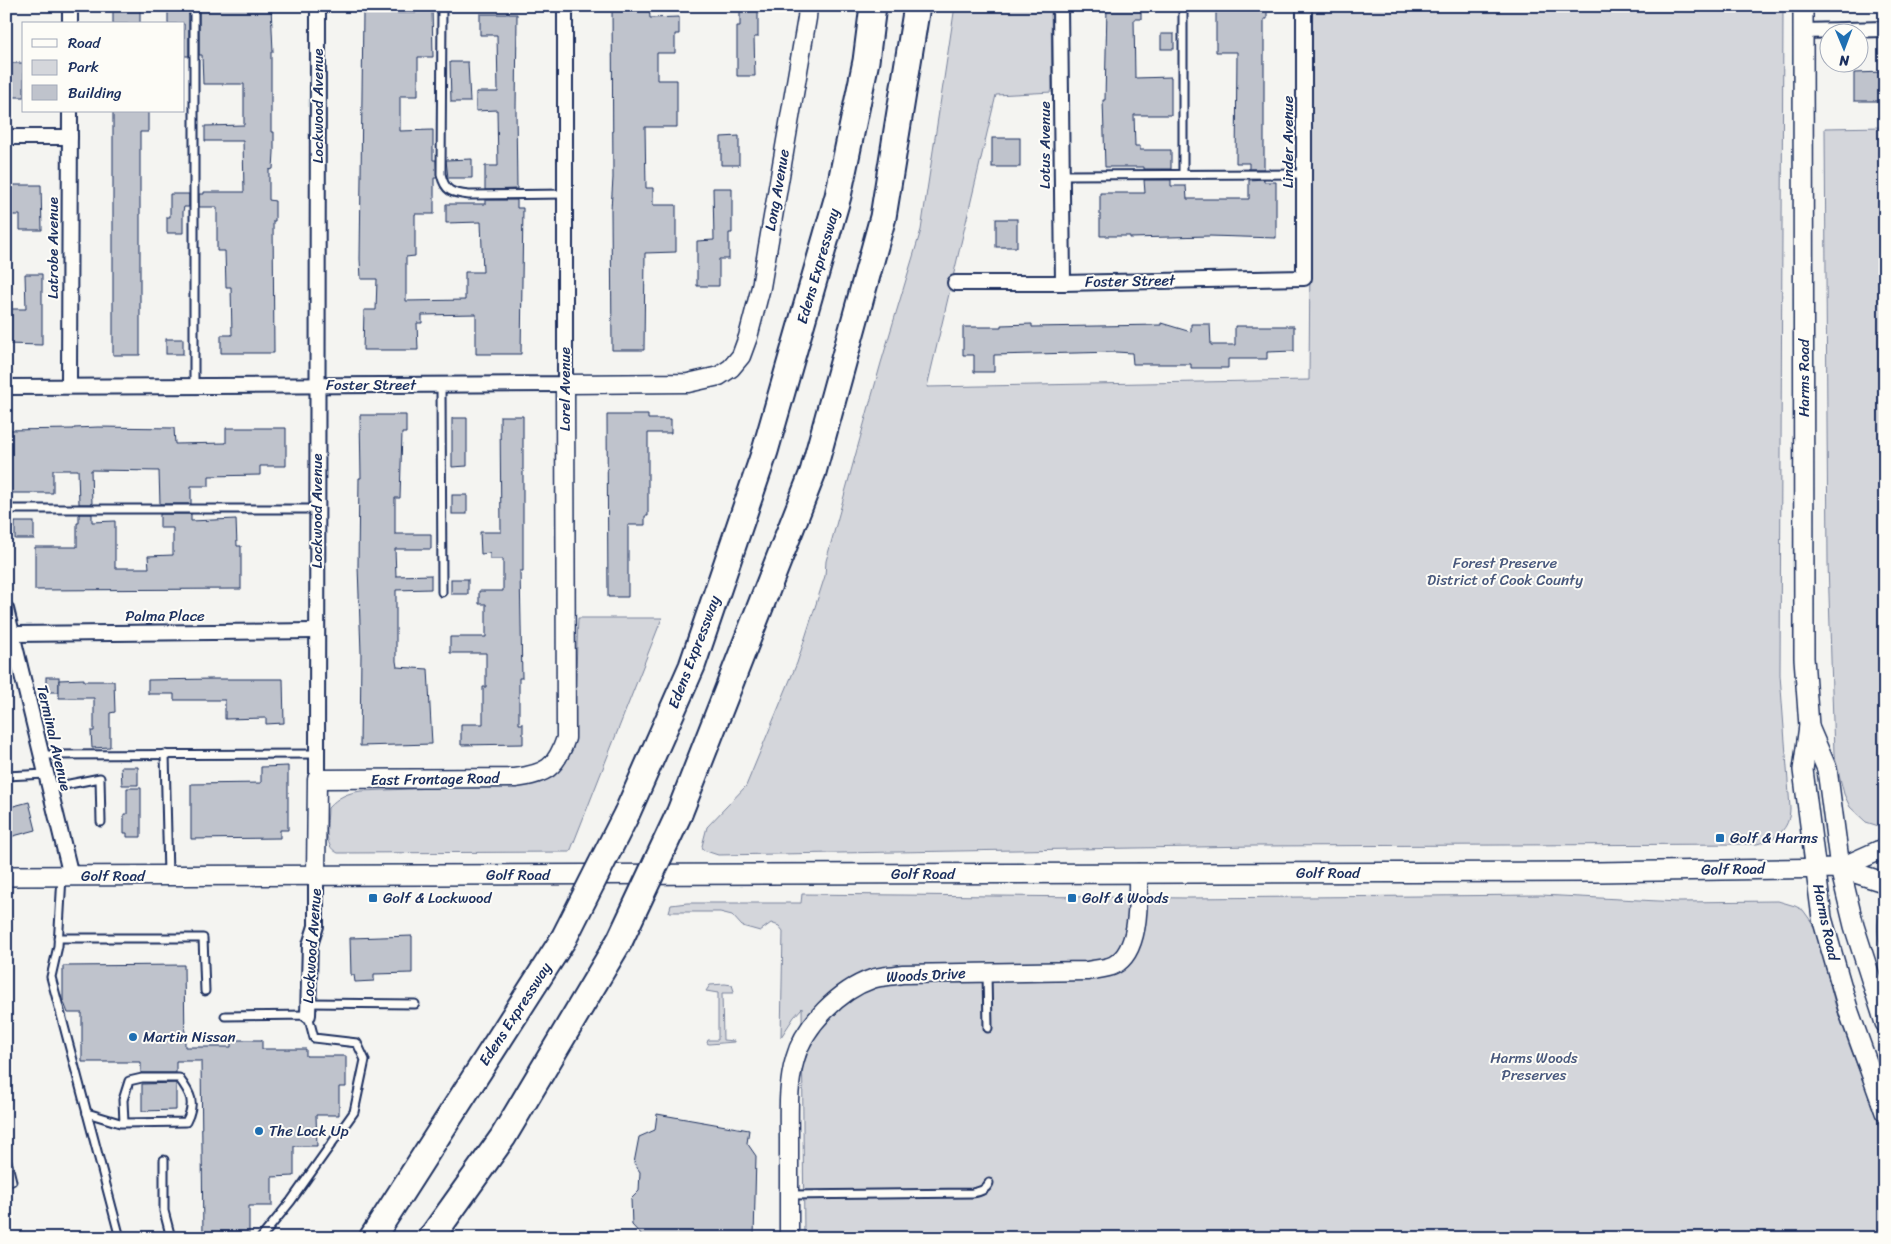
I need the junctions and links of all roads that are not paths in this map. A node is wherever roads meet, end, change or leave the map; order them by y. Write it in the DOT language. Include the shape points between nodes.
graph roads {
  1 [pos="70,6"];
  2 [pos="194,6"];
  3 [pos="318,6"];
  4 [pos="442,6"];
  5 [pos="565,6"];
  6 [pos="808,6"];
  7 [pos="873,6"];
  8 [pos="917,6"];
  9 [pos="1060,6"];
  10 [pos="1183,6"];
  11 [pos="1304,6"];
  12 [pos="1803,6"];
  13 [pos="70,22"];
  14 [pos="1885,29"];
  15 [pos="1804,31"];
  16 [pos="70,112"];
  17 [pos="6,137"];
  18 [pos="70,137"];
  19 [pos="1062,174"];
  20 [pos="1182,174"];
  21 [pos="1304,174"];
  22 [pos="565,194"];
  23 [pos="1304,278"];
  24 [pos="955,282"];
  25 [pos="1063,283"];
  26 [pos="731,368"];
  27 [pos="441,384"];
  28 [pos="565,384"];
  29 [pos="69,385"];
  30 [pos="194,385"];
  31 [pos="317,385"];
  32 [pos="6,386"];
  33 [pos="6,509"];
  34 [pos="317,509"];
  35 [pos="442,592"];
  36 [pos="6,609"];
  37 [pos="317,631"];
  38 [pos="13,634"];
  39 [pos="1809,726"];
  40 [pos="165,754"];
  41 [pos="317,754"];
  42 [pos="41,755"];
  43 [pos="550,767"];
  44 [pos="46,774"];
  45 [pos="6,776"];
  46 [pos="317,779"];
  47 [pos="49,788"];
  48 [pos="101,822"];
  49 [pos="1885,850"];
  50 [pos="1814,868"];
  51 [pos="1840,868"];
  52 [pos="1138,873"];
  53 [pos="6,876"];
  54 [pos="66,876"];
  55 [pos="168,876"];
  56 [pos="316,876"];
  57 [pos="1885,881"];
  58 [pos="58,938"];
  59 [pos="987,973"];
  60 [pos="205,990"];
  61 [pos="415,1004"];
  62 [pos="308,1009"];
  63 [pos="225,1016"];
  64 [pos="1885,1023"];
  65 [pos="988,1028"];
  66 [pos="1885,1112"];
  67 [pos="87,1113"];
  68 [pos="124,1123"];
  69 [pos="6,1157"];
  70 [pos="164,1160"];
  71 [pos="12,1181"];
  72 [pos="989,1183"];
  73 [pos="789,1195"];
  74 [pos="120,1238"];
  75 [pos="171,1238"];
  76 [pos="261,1238"];
  77 [pos="372,1238"];
  78 [pos="431,1238"];
  79 [pos="789,1238"];
  1 -- 13 [label="street"];
  2 -- 30 [label="lane"];
  3 -- 31 [label="street, Lockwood Avenue"];
  4 -- 22 [label="lane" via="443,184 456,194"];
  5 -- 22 [label="street, Lorel Avenue"];
  6 -- 26 [label="street, Long Avenue" via="760,287 748,337 741,356"];
  7 -- 77 [label="highway, Edens Expressway, bridge" via="866,61 838,196 765,451 692,666 626,813 564,938"];
  8 -- 78 [label="highway, bridge" via="883,218 813,472 679,814 620,940 503,1137"];
  9 -- 19 [label="street, Lotus Avenue"];
  10 -- 20 [label="lane"];
  11 -- 21 [label="street, Linder Avenue"];
  12 -- 15 [label="main road, Harms Road"];
  14 -- 15 [label="street"];
  15 -- 39 [label="main road, Harms Road" via="1804,658"];
  16 -- 18 [label="street, Latrobe Avenue"];
  17 -- 18 [label="street"];
  18 -- 29 [label="street, Latrobe Avenue"];
  19 -- 20 [label="lane"];
  19 -- 25 [label="street, Lotus Avenue"];
  20 -- 21 [label="lane"];
  21 -- 23 [label="street, Linder Avenue"];
  22 -- 28 [label="street, Lorel Avenue"];
  23 -- 25 [label="street, Foster Street"];
  24 -- 25 [label="street, Foster Street"];
  26 -- 28 [label="street, Foster Street" via="719,376 688,383"];
  27 -- 28 [label="street, Foster Street"];
  27 -- 31 [label="street, Foster Street"];
  27 -- 35 [label="lane"];
  28 -- 43 [label="street, Lorel Avenue" via="566,738 560,755"];
  29 -- 30 [label="street, Foster Street"];
  29 -- 32 [label="street, Foster Street"];
  30 -- 31 [label="street, Foster Street"];
  31 -- 34 [label="street, Lockwood Avenue"];
  33 -- 34 [label="lane"];
  34 -- 37 [label="street, Lockwood Avenue"];
  36 -- 38 [label="street, Terminal Avenue"];
  37 -- 38 [label="street, Palma Place"];
  37 -- 41 [label="street, Lockwood Avenue"];
  38 -- 42 [label="street, Terminal Avenue"];
  39 -- 50 [label="main road, Harms Road" via="1803,770"];
  39 -- 51 [label="main road, Harms Road" via="1826,769"];
  40 -- 41 [label="lane"];
  40 -- 42 [label="lane"];
  40 -- 55 [label="lane"];
  41 -- 46 [label="street, Lockwood Avenue"];
  42 -- 44 [label="street, Terminal Avenue"];
  43 -- 46 [label="street, East Frontage Road" via="534,776 515,778"];
  44 -- 45 [label="lane"];
  44 -- 47 [label="street, Terminal Avenue"];
  46 -- 56 [label="street, Lockwood Avenue"];
  47 -- 48 [label="lane" via="100,778"];
  47 -- 54 [label="street, Terminal Avenue"];
  49 -- 51 [label="main road, Golf Road"];
  50 -- 51 [label="main road, Golf Road"];
  50 -- 52 [label="main road, Golf Road"];
  50 -- 66 [label="main road, Harms Road" via="1822,918 1840,982"];
  51 -- 57 [label="main road, Golf Road"];
  51 -- 64 [label="main road, Harms Road" via="1854,926"];
  52 -- 56 [label="main road, Golf Road"];
  52 -- 59 [label="street, Woods Drive" via="1136,929 1127,952 1115,965 1087,971"];
  53 -- 54 [label="main road, Golf Road"];
  54 -- 55 [label="main road, Golf Road"];
  54 -- 58 [label="lane"];
  55 -- 56 [label="main road, Golf Road"];
  56 -- 62 [label="street, Lockwood Avenue" via="316,926 310,945"];
  58 -- 60 [label="lane" via="203,938"];
  58 -- 67 [label="lane" via="51,977"];
  59 -- 65 [label="lane"];
  59 -- 73 [label="street, Woods Drive" via="902,974 874,978 853,987 823,1013 800,1045 795,1058 789,1099"];
  61 -- 62 [label="lane"];
  62 -- 63 [label="lane"];
  62 -- 76 [label="lane" via="314,1038 357,1043 365,1060 354,1112"];
  67 -- 68 [label="lane"];
  67 -- 74 [label="lane"];
  68 -- 68 [label="lane" via="186,1122 192,1111 190,1094 179,1078 129,1081 123,1100"];
  69 -- 71 [label="lane"];
  70 -- 75 [label="lane" via="164,1211"];
  72 -- 73 [label="lane" via="979,1192 972,1193"];
  73 -- 79 [label="street, Woods Drive"];
}
